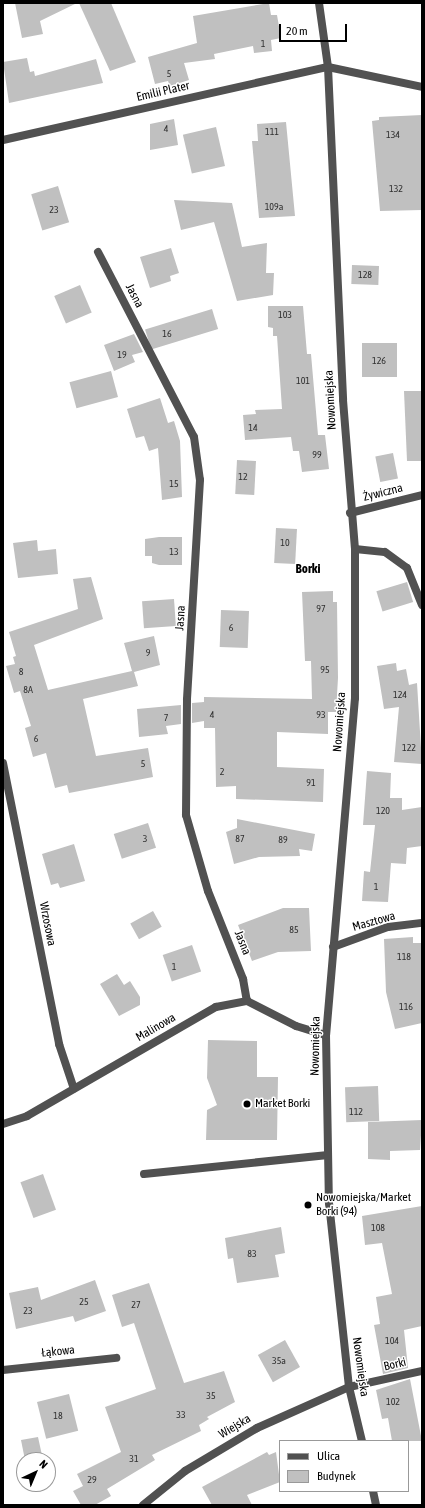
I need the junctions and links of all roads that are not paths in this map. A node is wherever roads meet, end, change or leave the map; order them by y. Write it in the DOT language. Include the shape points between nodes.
graph roads {
  1 [pos="319,3"];
  2 [pos="328,67"];
  3 [pos="422,87"];
  4 [pos="3,140"];
  5 [pos="98,252"];
  6 [pos="422,495"];
  7 [pos="350,513"];
  8 [pos="355,549"];
  9 [pos="422,605"];
  10 [pos="3,763"];
  11 [pos="422,923"];
  12 [pos="333,947"];
  13 [pos="247,1001"];
  14 [pos="326,1036"];
  15 [pos="74,1089"];
  16 [pos="3,1124"];
  17 [pos="328,1155"];
  18 [pos="144,1174"];
  19 [pos="116,1358"];
  20 [pos="3,1370"];
  21 [pos="422,1371"];
  22 [pos="349,1387"];
  23 [pos="362,1440"];
  24 [pos="373,1492"];
  25 [pos="143,1505"];
  26 [pos="376,1505"];
  1 -- 2 [label="street, Nowomiejska"];
  2 -- 3 [label="street"];
  2 -- 4 [label="street, Emilii Plater"];
  2 -- 7 [label="street, Nowomiejska"];
  5 -- 13 [label="street, Jasna" via="194,437 200,480 188,700 186,815 208,891 244,979"];
  6 -- 7 [label="street, Żywiczna"];
  7 -- 8 [label="street, Nowomiejska"];
  8 -- 9 [label="street" via="385,552 407,568"];
  8 -- 12 [label="street, Nowomiejska" via="355,698"];
  10 -- 15 [label="street, Wrzosowa" via="59,1044"];
  11 -- 12 [label="street, Masztowa" via="388,927"];
  12 -- 14 [label="street, Nowomiejska"];
  13 -- 14 [label="street" via="296,1026"];
  13 -- 15 [label="street, Malinowa" via="216,1007"];
  14 -- 17 [label="street, Nowomiejska"];
  15 -- 16 [label="street, Malinowa" via="27,1116"];
  17 -- 18 [label="street"];
  17 -- 22 [label="street, Nowomiejska" via="329,1203"];
  19 -- 20 [label="street, Łąkowa"];
  21 -- 22 [label="street, Borki"];
  22 -- 23 [label="street, Nowomiejska"];
  22 -- 25 [label="street, Wiejska" via="257,1428 185,1471"];
  24 -- 26 [label="street"];
}
